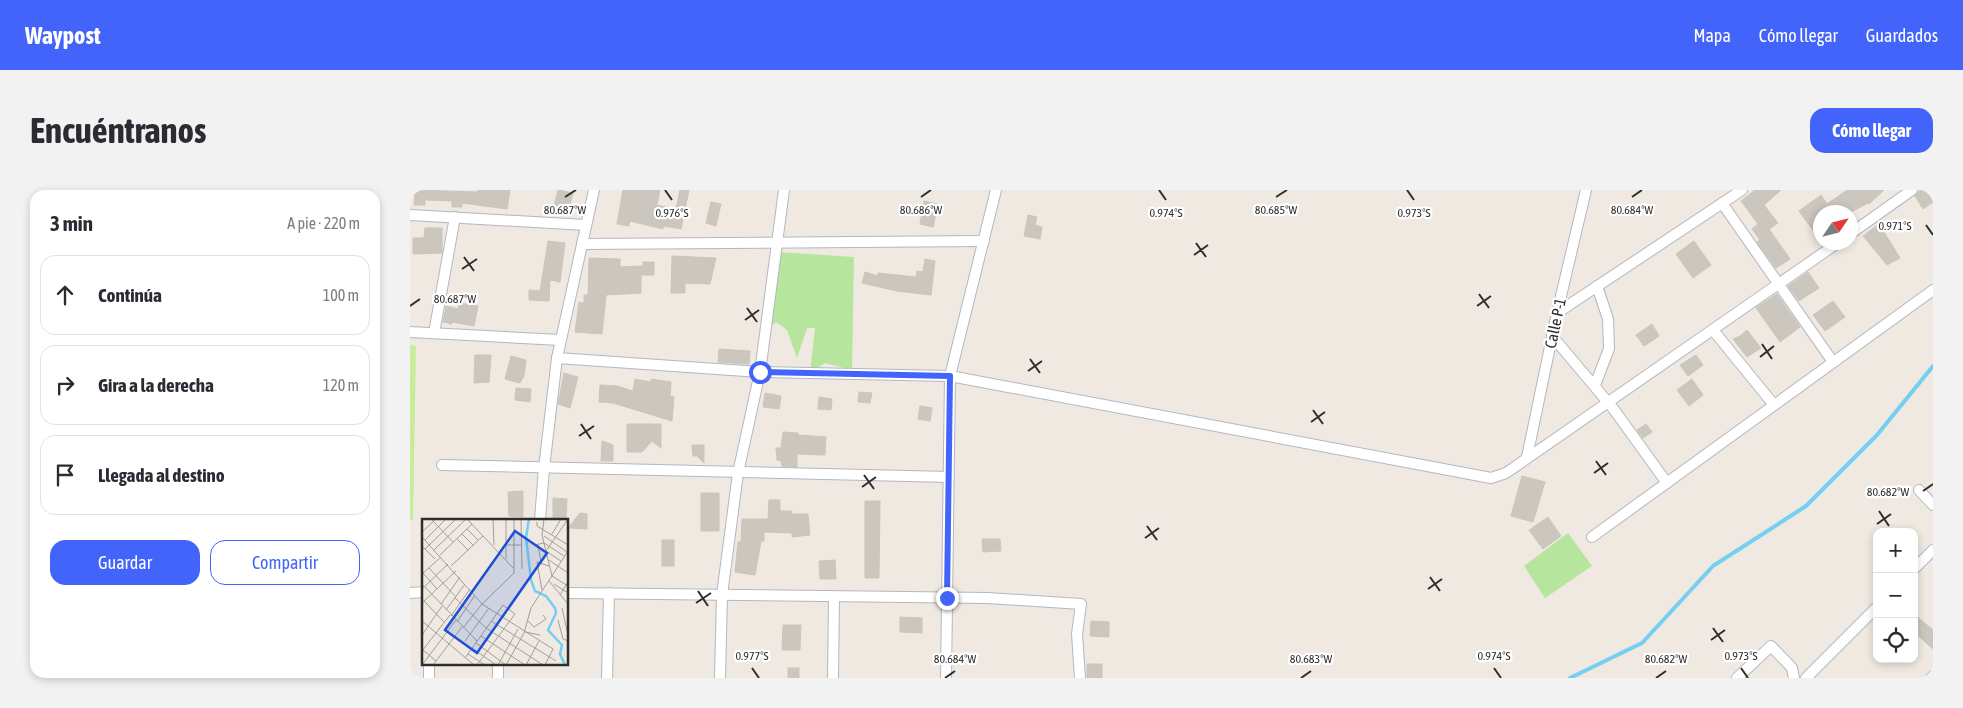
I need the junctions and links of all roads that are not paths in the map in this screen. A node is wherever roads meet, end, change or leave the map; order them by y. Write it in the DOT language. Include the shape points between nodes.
graph roads {
  1 [pos="594,190"];
  2 [pos="784,190"];
  3 [pos="996,190"];
  4 [pos="1586,190"];
  5 [pos="1742,190"];
  6 [pos="1912,190"];
  7 [pos="1722,203"];
  8 [pos="410,215"];
  9 [pos="455,217"];
  10 [pos="586,225"];
  11 [pos="1858,228"];
  12 [pos="984,241"];
  13 [pos="777,242"];
  14 [pos="582,244"];
  15 [pos="1827,250"];
  16 [pos="1779,285"];
  17 [pos="1597,286"];
  18 [pos="1933,290"];
  19 [pos="1557,313"];
  20 [pos="1713,330"];
  21 [pos="410,332"];
  22 [pos="434,333"];
  23 [pos="1552,336"];
  24 [pos="560,340"];
  25 [pos="557,358"];
  26 [pos="1833,362"];
  27 [pos="760,372"];
  28 [pos="950,376"];
  29 [pos="1595,385"];
  30 [pos="1608,402"];
  31 [pos="1774,405"];
  32 [pos="1527,457"];
  33 [pos="442,465"];
  34 [pos="544,468"];
  35 [pos="738,473"];
  36 [pos="949,477"];
  37 [pos="1667,483"];
  38 [pos="1919,490"];
  39 [pos="1933,505"];
  40 [pos="540,519"];
  41 [pos="1592,537"];
  42 [pos="1933,550"];
  43 [pos="1918,565"];
  44 [pos="569,593"];
  45 [pos="609,593"];
  46 [pos="722,596"];
  47 [pos="834,597"];
  48 [pos="947,598"];
  49 [pos="1873,611"];
  50 [pos="607,678"];
  51 [pos="720,678"];
  52 [pos="833,678"];
  53 [pos="946,678"];
  54 [pos="1080,678"];
  55 [pos="1737,678"];
  56 [pos="1794,678"];
  57 [pos="1806,678"];
  1 -- 10 [label="street"];
  2 -- 13 [label="street"];
  3 -- 12 [label="street"];
  4 -- 19 [label="street, Calle P-1"];
  5 -- 7 [label="street"];
  6 -- 11 [label="street"];
  7 -- 16 [label="street"];
  7 -- 17 [label="street"];
  8 -- 9 [label="street"];
  9 -- 10 [label="street"];
  9 -- 22 [label="street"];
  10 -- 14 [label="street"];
  12 -- 13 [label="street"];
  12 -- 28 [label="street"];
  13 -- 14 [label="street"];
  13 -- 27 [label="street"];
  14 -- 24 [label="street"];
  15 -- 16 [label="street"];
  16 -- 20 [label="street"];
  16 -- 26 [label="street"];
  17 -- 19 [label="street"];
  17 -- 29 [label="street" via="1608,319 1609,349"];
  18 -- 26 [label="street"];
  19 -- 23 [label="street, Calle P-1"];
  20 -- 30 [label="street"];
  20 -- 31 [label="street"];
  21 -- 22 [label="street"];
  22 -- 24 [label="street"];
  23 -- 29 [label="street"];
  23 -- 32 [label="street, Calle P-1"];
  24 -- 25 [label="street"];
  25 -- 27 [label="street"];
  25 -- 34 [label="street"];
  26 -- 31 [label="street"];
  27 -- 28 [label="street"];
  27 -- 35 [label="street"];
  28 -- 32 [label="street" via="1491,478 1506,474"];
  28 -- 36 [label="street"];
  29 -- 30 [label="street"];
  30 -- 32 [label="street"];
  30 -- 37 [label="street"];
  31 -- 37 [label="street"];
  33 -- 34 [label="street"];
  34 -- 35 [label="street"];
  34 -- 40 [label="street"];
  35 -- 36 [label="street"];
  35 -- 46 [label="street"];
  36 -- 48 [label="street"];
  37 -- 41 [label="street"];
  38 -- 39 [label="street"];
  42 -- 43 [label="street"];
  44 -- 45 [label="street"];
  45 -- 46 [label="street"];
  45 -- 50 [label="street"];
  46 -- 47 [label="street"];
  46 -- 51 [label="street"];
  47 -- 48 [label="street"];
  47 -- 52 [label="street"];
  48 -- 53 [label="street"];
  48 -- 54 [label="street" via="1081,604 1077,634"];
  49 -- 57 [label="street"];
  55 -- 56 [label="street" via="1771,646 1792,668"];
}
